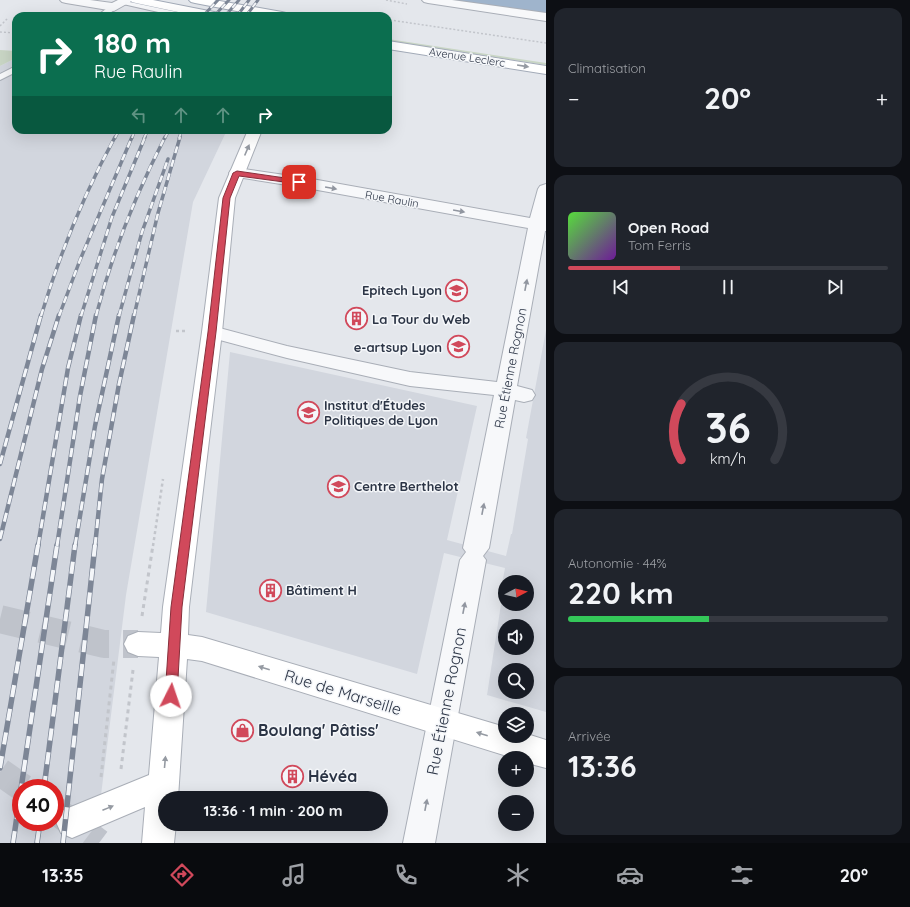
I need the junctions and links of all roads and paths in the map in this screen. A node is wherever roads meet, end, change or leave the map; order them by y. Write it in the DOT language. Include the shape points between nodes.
graph roads {
  1 [pos="66,0"];
  2 [pos="136,0"];
  3 [pos="195,0"];
  4 [pos="428,0"];
  5 [pos="121,3"];
  6 [pos="107,12"];
  7 [pos="166,12"];
  8 [pos="196,12"];
  9 [pos="260,12"];
  10 [pos="546,17"];
  11 [pos="8,18"];
  12 [pos="392,20"];
  13 [pos="0,26"];
  14 [pos="0,32"];
  15 [pos="12,33"];
  16 [pos="392,34"];
  17 [pos="546,42"];
  18 [pos="392,46"];
  19 [pos="483,48"];
  20 [pos="546,70"];
  21 [pos="12,71"];
  22 [pos="0,77"];
  23 [pos="253,134"];
  24 [pos="237,173"];
  25 [pos="546,189"];
  26 [pos="542,226"];
  27 [pos="176,331"];
  28 [pos="185,331"];
  29 [pos="212,332"];
  30 [pos="515,393"];
  31 [pos="138,644"];
  32 [pos="174,645"];
  33 [pos="114,658"];
  34 [pos="442,722"];
  35 [pos="546,754"];
  36 [pos="101,782"];
  37 [pos="163,784"];
  38 [pos="72,822"];
  39 [pos="158,843"];
  40 [pos="419,843"];
  1 -- 5 [label="street"];
  2 -- 8 [label="street"];
  3 -- 9 [label="street"];
  4 -- 10 [label="street"];
  5 -- 6 [label="lane"];
  5 -- 7 [label="lane"];
  11 -- 13 [label="path"];
  12 -- 17 [label="path"];
  14 -- 15 [label="path"];
  16 -- 19 [label="street, Avenue Leclerc"];
  18 -- 20 [label="street, Avenue Leclerc, one-way"];
  21 -- 22 [label="lane"];
  24 -- 23 [label="street, one-way"];
  24 -- 26 [label="street, Rue Raulin, one-way" via="312,184"];
  24 -- 29 [label="street" via="227,198"];
  25 -- 26 [label="street, Rue Étienne Rognon"];
  30 -- 26 [label="street, Rue Étienne Rognon, one-way"];
  27 -- 28 [label="path"];
  29 -- 30 [label="street" via="287,352 410,379 488,387"];
  29 -- 32 [label="street" via="176,607"];
  34 -- 30 [label="street, Rue Étienne Rognon, one-way" via="474,554"];
  31 -- 32 [label="street, Rue de Marseille"];
  34 -- 32 [label="street, Rue de Marseille, one-way" via="202,649"];
  37 -- 32 [label="street, one-way"];
  33 -- 36 [label="path"];
  35 -- 34 [label="street, Rue de Marseille, one-way"];
  40 -- 34 [label="street, Rue Étienne Rognon, one-way"];
  38 -- 37 [label="street, one-way"];
  37 -- 39 [label="street"];
}
